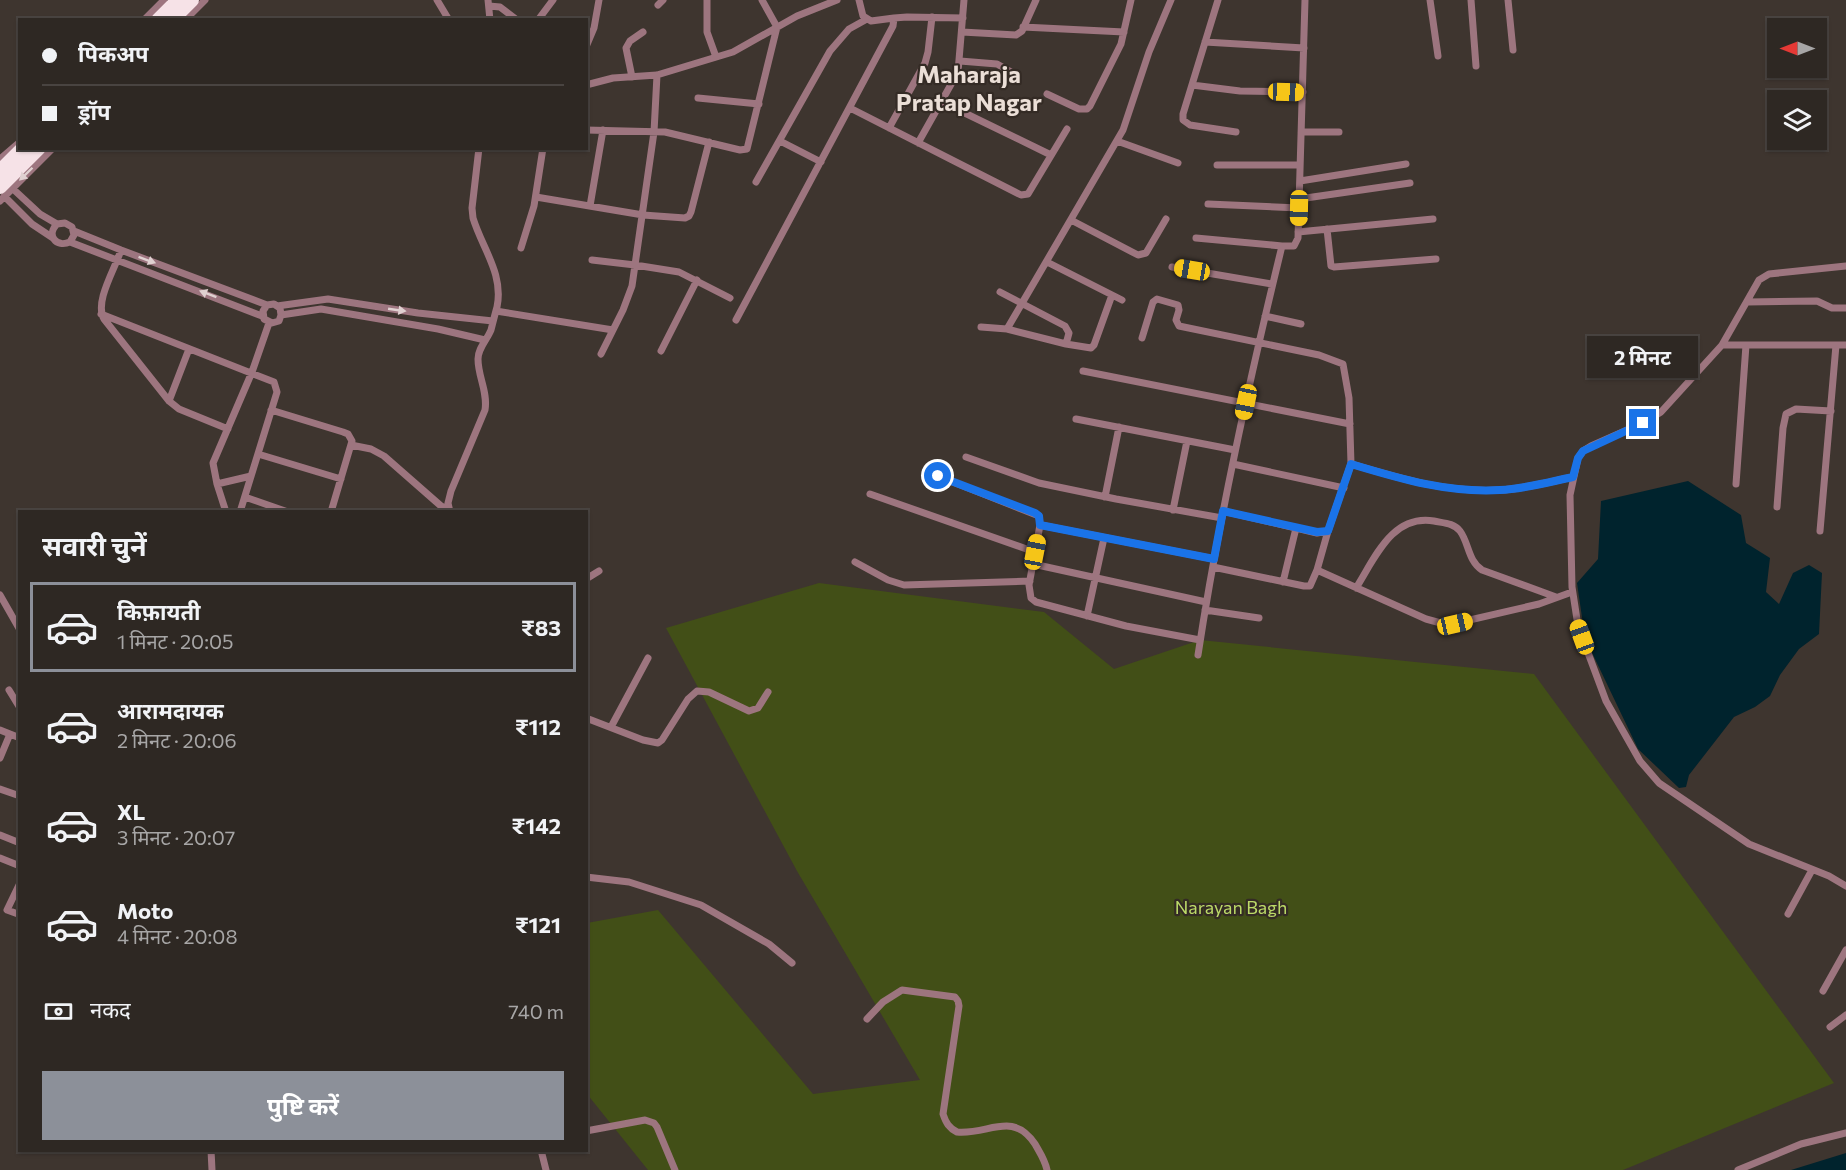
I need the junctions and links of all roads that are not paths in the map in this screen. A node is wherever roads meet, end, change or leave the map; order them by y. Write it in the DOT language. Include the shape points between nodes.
graph roads {
  1 [pos="164,0"];
  2 [pos="178,0"];
  3 [pos="192,0"];
  4 [pos="205,0"];
  5 [pos="438,0"];
  6 [pos="553,0"];
  7 [pos="599,0"];
  8 [pos="707,0"];
  9 [pos="762,0"];
  10 [pos="859,0"];
  11 [pos="964,0"];
  12 [pos="1036,0"];
  13 [pos="1131,0"];
  14 [pos="1171,0"];
  15 [pos="1218,0"];
  16 [pos="1305,0"];
  17 [pos="1430,0"];
  18 [pos="1471,0"];
  19 [pos="1508,0"];
  20 [pos="833,1"];
  21 [pos="489,3"];
  22 [pos="932,17"];
  23 [pos="146,18"];
  24 [pos="160,18"];
  25 [pos="174,18"];
  26 [pos="187,18"];
  27 [pos="448,18"];
  28 [pos="490,18"];
  29 [pos="514,18"];
  30 [pos="541,18"];
  31 [pos="894,18"];
  32 [pos="963,18"];
  33 [pos="867,19"];
  34 [pos="777,27"];
  35 [pos="1023,27"];
  36 [pos="643,32"];
  37 [pos="962,32"];
  38 [pos="1125,32"];
  39 [pos="1205,42"];
  40 [pos="588,43"];
  41 [pos="1304,48"];
  42 [pos="1513,50"];
  43 [pos="1438,56"];
  44 [pos="716,57"];
  45 [pos="960,62"];
  46 [pos="1476,66"];
  47 [pos="1011,72"];
  48 [pos="657,75"];
  49 [pos="632,77"];
  50 [pos="588,85"];
  51 [pos="1192,85"];
  52 [pos="1303,92"];
  53 [pos="1047,94"];
  54 [pos="698,98"];
  55 [pos="942,102"];
  56 [pos="759,104"];
  57 [pos="850,108"];
  58 [pos="889,128"];
  59 [pos="1067,129"];
  60 [pos="588,130"];
  61 [pos="603,130"];
  62 [pos="654,132"];
  63 [pos="1236,132"];
  64 [pos="1301,132"];
  65 [pos="1339,132"];
  66 [pos="780,141"];
  67 [pos="1117,141"];
  68 [pos="709,142"];
  69 [pos="918,143"];
  70 [pos="18,144"];
  71 [pos="21,150"];
  72 [pos="37,150"];
  73 [pos="51,150"];
  74 [pos="479,150"];
  75 [pos="543,150"];
  76 [pos="1052,155"];
  77 [pos="0,159"];
  78 [pos="821,162"];
  79 [pos="1178,163"];
  80 [pos="1406,164"];
  81 [pos="1217,165"];
  82 [pos="1300,165"];
  83 [pos="0,171"];
  84 [pos="1300,181"];
  85 [pos="756,182"];
  86 [pos="1410,183"];
  87 [pos="4,193"];
  88 [pos="536,197"];
  89 [pos="1299,199"];
  90 [pos="1208,204"];
  91 [pos="590,206"];
  92 [pos="1299,208"];
  93 [pos="40,214"];
  94 [pos="643,215"];
  95 [pos="1166,219"];
  96 [pos="1433,219"];
  97 [pos="1071,220"];
  98 [pos="32,224"];
  99 [pos="57,224"];
  100 [pos="1327,229"];
  101 [pos="74,231"];
  102 [pos="1298,232"];
  103 [pos="52,238"];
  104 [pos="1196,238"];
  105 [pos="70,242"];
  106 [pos="1282,246"];
  107 [pos="521,248"];
  108 [pos="120,250"];
  109 [pos="1436,259"];
  110 [pos="118,260"];
  111 [pos="591,260"];
  112 [pos="1047,262"];
  113 [pos="635,265"];
  114 [pos="1846,266"];
  115 [pos="1172,267"];
  116 [pos="186,275"];
  117 [pos="697,280"];
  118 [pos="183,285"];
  119 [pos="1272,285"];
  120 [pos="1000,292"];
  121 [pos="1112,295"];
  122 [pos="730,298"];
  123 [pos="322,299"];
  124 [pos="1122,300"];
  125 [pos="1747,302"];
  126 [pos="1023,304"];
  127 [pos="267,305"];
  128 [pos="277,306"];
  129 [pos="371,306"];
  130 [pos="1846,308"];
  131 [pos="321,309"];
  132 [pos="496,311"];
  133 [pos="418,313"];
  134 [pos="101,314"];
  135 [pos="281,315"];
  136 [pos="262,316"];
  137 [pos="369,316"];
  138 [pos="1265,316"];
  139 [pos="736,320"];
  140 [pos="493,321"];
  141 [pos="269,323"];
  142 [pos="415,324"];
  143 [pos="1301,324"];
  144 [pos="981,327"];
  145 [pos="1007,329"];
  146 [pos="613,330"];
  147 [pos="1142,338"];
  148 [pos="485,340"];
  149 [pos="1258,342"];
  150 [pos="1066,344"];
  151 [pos="1722,345"];
  152 [pos="1746,345"];
  153 [pos="1836,345"];
  154 [pos="1846,345"];
  155 [pos="189,348"];
  156 [pos="661,351"];
  157 [pos="601,354"];
  158 [pos="1083,371"];
  159 [pos="252,372"];
  160 [pos="169,401"];
  161 [pos="1246,402"];
  162 [pos="271,410"];
  163 [pos="1831,411"];
  164 [pos="1077,419"];
  165 [pos="1350,423"];
  166 [pos="1119,427"];
  167 [pos="228,429"];
  168 [pos="1187,441"];
  169 [pos="351,445"];
  170 [pos="1235,450"];
  171 [pos="258,454"];
  172 [pos="966,457"];
  173 [pos="1233,464"];
  174 [pos="1351,464"];
  175 [pos="252,476"];
  176 [pos="938,476"];
  177 [pos="1573,477"];
  178 [pos="340,479"];
  179 [pos="1736,483"];
  180 [pos="217,484"];
  181 [pos="1344,488"];
  182 [pos="870,494"];
  183 [pos="245,497"];
  184 [pos="1105,497"];
  185 [pos="1777,507"];
  186 [pos="225,510"];
  187 [pos="241,510"];
  188 [pos="282,510"];
  189 [pos="332,510"];
  190 [pos="447,510"];
  191 [pos="449,510"];
  192 [pos="1173,510"];
  193 [pos="1222,515"];
  194 [pos="1040,525"];
  195 [pos="1296,528"];
  196 [pos="1328,531"];
  197 [pos="1820,531"];
  198 [pos="1104,538"];
  199 [pos="1035,552"];
  200 [pos="855,562"];
  201 [pos="1213,563"];
  202 [pos="1033,564"];
  203 [pos="599,570"];
  204 [pos="1317,570"];
  205 [pos="1096,577"];
  206 [pos="588,578"];
  207 [pos="1030,581"];
  208 [pos="1283,582"];
  209 [pos="1356,588"];
  210 [pos="1572,592"];
  211 [pos="0,595"];
  212 [pos="1556,597"];
  213 [pos="1205,605"];
  214 [pos="1087,616"];
  215 [pos="1259,618"];
  216 [pos="18,626"];
  217 [pos="1200,640"];
  218 [pos="1198,655"];
  219 [pos="648,658"];
  220 [pos="9,690"];
  221 [pos="768,692"];
  222 [pos="18,705"];
  223 [pos="588,719"];
  224 [pos="611,727"];
  225 [pos="0,730"];
  226 [pos="10,734"];
  227 [pos="18,737"];
  228 [pos="0,758"];
  229 [pos="0,789"];
  230 [pos="18,795"];
  231 [pos="0,835"];
  232 [pos="18,842"];
  233 [pos="0,858"];
  234 [pos="18,865"];
  235 [pos="1812,870"];
  236 [pos="588,877"];
  237 [pos="18,886"];
  238 [pos="1846,886"];
  239 [pos="4,909"];
  240 [pos="1788,914"];
  241 [pos="1846,950"];
  242 [pos="792,963"];
  243 [pos="1823,991"];
  244 [pos="1846,1015"];
  245 [pos="867,1018"];
  246 [pos="1830,1027"];
  247 [pos="588,1131"];
  248 [pos="1846,1133"];
  249 [pos="211,1152"];
  250 [pos="542,1152"];
  251 [pos="212,1170"];
  252 [pos="546,1170"];
  253 [pos="675,1170"];
  254 [pos="1047,1170"];
  255 [pos="1738,1170"];
  1 -- 23 [label="street"];
  2 -- 24 [label="highway"];
  3 -- 25 [label="highway"];
  4 -- 26 [label="street"];
  5 -- 27 [label="street"];
  6 -- 30 [label="street"];
  7 -- 40 [label="street"];
  8 -- 44 [label="street" via="707,32"];
  9 -- 34 [label="street"];
  10 -- 33 [label="street"];
  11 -- 32 [label="street"];
  12 -- 35 [label="street"];
  13 -- 38 [label="street"];
  14 -- 67 [label="street"];
  15 -- 39 [label="street"];
  16 -- 41 [label="street"];
  17 -- 43 [label="street"];
  18 -- 46 [label="street"];
  19 -- 42 [label="street"];
  20 -- 34 [label="street"];
  21 -- 28 [label="street"];
  21 -- 29 [label="street"];
  22 -- 31 [label="street"];
  22 -- 32 [label="street"];
  22 -- 58 [label="street" via="925,63"];
  31 -- 33 [label="street"];
  31 -- 57 [label="street"];
  32 -- 37 [label="street"];
  33 -- 66 [label="street" via="849,29 830,51"];
  34 -- 44 [label="street" via="733,52"];
  34 -- 56 [label="street"];
  35 -- 37 [label="street" via="1019,34 1011,36"];
  35 -- 38 [label="street"];
  36 -- 49 [label="street" via="626,48"];
  37 -- 45 [label="street"];
  38 -- 53 [label="street" via="1088,109 1079,109"];
  39 -- 41 [label="street"];
  39 -- 51 [label="street"];
  41 -- 52 [label="street"];
  44 -- 48 [label="street"];
  45 -- 47 [label="street" via="997,64"];
  45 -- 55 [label="street"];
  48 -- 49 [label="street"];
  48 -- 62 [label="street"];
  49 -- 50 [label="street"];
  51 -- 52 [label="street"];
  51 -- 63 [label="street" via="1183,120"];
  52 -- 64 [label="street"];
  54 -- 56 [label="street"];
  55 -- 69 [label="street"];
  55 -- 76 [label="street"];
  56 -- 68 [label="street" via="747,148 740,150"];
  57 -- 58 [label="street"];
  57 -- 78 [label="street"];
  58 -- 69 [label="street"];
  59 -- 76 [label="street"];
  60 -- 61 [label="street"];
  61 -- 62 [label="street"];
  61 -- 91 [label="street"];
  62 -- 68 [label="street"];
  62 -- 94 [label="street"];
  64 -- 65 [label="street"];
  64 -- 82 [label="street"];
  66 -- 78 [label="street"];
  66 -- 85 [label="street"];
  67 -- 79 [label="street"];
  67 -- 97 [label="street"];
  68 -- 94 [label="street" via="689,216 680,219"];
  69 -- 76 [label="street" via="1021,195 1028,194"];
  70 -- 77 [label="street"];
  71 -- 83 [label="highway"];
  72 -- 87 [label="highway"];
  73 -- 87 [label="street, one-way"];
  74 -- 132 [label="street" via="472,208 476,229 496,275"];
  75 -- 88 [label="street"];
  78 -- 139 [label="street"];
  80 -- 84 [label="street"];
  81 -- 82 [label="street"];
  82 -- 84 [label="street"];
  84 -- 89 [label="street"];
  86 -- 89 [label="street"];
  87 -- 93 [label="street"];
  87 -- 98 [label="street"];
  88 -- 91 [label="street"];
  88 -- 107 [label="street"];
  89 -- 92 [label="street"];
  90 -- 92 [label="street"];
  91 -- 94 [label="street"];
  92 -- 102 [label="street"];
  93 -- 98 [label="street"];
  93 -- 99 [label="street"];
  94 -- 113 [label="street"];
  95 -- 97 [label="street" via="1146,253 1138,255"];
  96 -- 100 [label="street"];
  97 -- 112 [label="street"];
  98 -- 103 [label="street"];
  99 -- 101 [label="street" via="69,224"];
  99 -- 103 [label="street"];
  100 -- 102 [label="street"];
  100 -- 109 [label="street" via="1329,260 1334,267"];
  101 -- 105 [label="street"];
  101 -- 108 [label="street"];
  102 -- 106 [label="street" via="1294,246"];
  103 -- 105 [label="street" via="62,244"];
  104 -- 106 [label="street"];
  105 -- 110 [label="street"];
  106 -- 119 [label="street"];
  108 -- 110 [label="street"];
  108 -- 116 [label="street, one-way"];
  110 -- 118 [label="street"];
  110 -- 134 [label="street" via="100,304"];
  111 -- 113 [label="street"];
  112 -- 121 [label="street"];
  112 -- 126 [label="street"];
  113 -- 117 [label="street" via="679,272"];
  113 -- 146 [label="street" via="628,299"];
  114 -- 125 [label="street" via="1769,273 1759,280"];
  115 -- 119 [label="street"];
  116 -- 118 [label="street"];
  116 -- 127 [label="street"];
  117 -- 122 [label="street"];
  117 -- 156 [label="street"];
  136 -- 118 [label="street, one-way"];
  119 -- 138 [label="street"];
  120 -- 126 [label="street"];
  121 -- 124 [label="street"];
  121 -- 150 [label="street" via="1094,345 1088,348"];
  123 -- 128 [label="street"];
  123 -- 129 [label="street"];
  123 -- 131 [label="street"];
  125 -- 130 [label="street" via="1817,301 1832,308"];
  125 -- 151 [label="street"];
  126 -- 145 [label="street"];
  126 -- 150 [label="street" via="1069,329"];
  127 -- 128 [label="street"];
  127 -- 136 [label="street"];
  128 -- 135 [label="street"];
  129 -- 133 [label="street, one-way"];
  129 -- 137 [label="street"];
  131 -- 135 [label="street"];
  131 -- 137 [label="street"];
  132 -- 140 [label="street"];
  132 -- 146 [label="street"];
  133 -- 140 [label="street"];
  133 -- 142 [label="street"];
  134 -- 155 [label="street"];
  134 -- 160 [label="street"];
  135 -- 141 [label="street" via="276,323"];
  136 -- 141 [label="street"];
  137 -- 142 [label="street"];
  138 -- 143 [label="street"];
  138 -- 149 [label="street"];
  140 -- 148 [label="street"];
  141 -- 159 [label="street"];
  142 -- 148 [label="street"];
  144 -- 145 [label="street"];
  145 -- 150 [label="street"];
  146 -- 157 [label="street"];
  147 -- 149 [label="street" via="1157,298 1178,305 1179,326"];
  148 -- 191 [label="street" via="478,359 485,410 454,480"];
  149 -- 161 [label="street"];
  149 -- 165 [label="street" via="1343,364"];
  151 -- 152 [label="street"];
  151 -- 177 [label="street" via="1661,412 1583,451"];
  152 -- 153 [label="street"];
  152 -- 179 [label="street"];
  153 -- 154 [label="street"];
  153 -- 163 [label="street"];
  155 -- 159 [label="street"];
  155 -- 160 [label="street"];
  158 -- 161 [label="street"];
  159 -- 162 [label="street" via="277,386"];
  159 -- 167 [label="street"];
  160 -- 167 [label="street"];
  161 -- 165 [label="street"];
  161 -- 170 [label="street"];
  162 -- 169 [label="street" via="348,434"];
  162 -- 171 [label="street"];
  163 -- 185 [label="street" via="1796,409 1786,414"];
  163 -- 197 [label="street"];
  164 -- 166 [label="street"];
  165 -- 174 [label="street"];
  166 -- 168 [label="street"];
  166 -- 184 [label="street"];
  167 -- 180 [label="street" via="213,463"];
  168 -- 170 [label="street"];
  168 -- 192 [label="street"];
  169 -- 178 [label="street"];
  169 -- 190 [label="street" via="376,450"];
  170 -- 173 [label="street"];
  171 -- 175 [label="street"];
  171 -- 178 [label="street"];
  172 -- 184 [label="street" via="1040,483"];
  173 -- 181 [label="street"];
  173 -- 193 [label="street"];
  174 -- 177 [label="street" via="1442,488 1502,490"];
  174 -- 181 [label="street"];
  175 -- 180 [label="street"];
  175 -- 183 [label="street"];
  176 -- 194 [label="street" via="1035,513"];
  177 -- 210 [label="street"];
  178 -- 189 [label="street"];
  180 -- 186 [label="street"];
  181 -- 196 [label="street"];
  182 -- 199 [label="street"];
  183 -- 187 [label="street"];
  183 -- 188 [label="street"];
  184 -- 192 [label="street"];
  192 -- 193 [label="street"];
  193 -- 195 [label="street"];
  193 -- 201 [label="street"];
  194 -- 198 [label="street"];
  194 -- 199 [label="street"];
  195 -- 196 [label="street"];
  195 -- 208 [label="street"];
  196 -- 204 [label="street"];
  198 -- 201 [label="street"];
  198 -- 205 [label="street"];
  199 -- 202 [label="street"];
  200 -- 207 [label="street" via="904,585"];
  201 -- 208 [label="street"];
  201 -- 213 [label="street"];
  202 -- 205 [label="street"];
  202 -- 207 [label="street"];
  203 -- 206 [label="street"];
  204 -- 208 [label="street" via="1310,585"];
  204 -- 209 [label="street"];
  205 -- 213 [label="street"];
  205 -- 214 [label="street"];
  207 -- 214 [label="street" via="1029,592 1036,602"];
  209 -- 212 [label="street" via="1448,625"];
  209 -- 212 [label="street" via="1391,534 1411,522 1429,520 1448,523 1461,531 1472,559 1482,570"];
  210 -- 212 [label="street"];
  210 -- 235 [label="street" via="1578,626 1606,701 1651,774 1735,836"];
  211 -- 216 [label="street"];
  213 -- 215 [label="street"];
  213 -- 217 [label="street"];
  214 -- 217 [label="street"];
  217 -- 218 [label="street"];
  219 -- 224 [label="street"];
  220 -- 222 [label="street"];
  221 -- 224 [label="street" via="758,708 749,711 708,692 697,691 658,743"];
  223 -- 224 [label="street"];
  225 -- 226 [label="street"];
  226 -- 227 [label="street"];
  226 -- 228 [label="street"];
  229 -- 230 [label="street"];
  231 -- 232 [label="street"];
  233 -- 234 [label="street"];
  235 -- 238 [label="street"];
  235 -- 240 [label="street"];
  236 -- 242 [label="street" via="629,882 701,905 770,944"];
  237 -- 239 [label="street"];
  241 -- 243 [label="street"];
  244 -- 246 [label="street"];
  245 -- 254 [label="street" via="902,990 955,997 958,1012 943,1114 946,1122 951,1129 964,1133 1005,1126 1022,1129 1038,1148"];
  247 -- 253 [label="street" via="645,1120 654,1123"];
  248 -- 255 [label="street" via="1800,1143"];
  249 -- 251 [label="street"];
  250 -- 252 [label="street"];
}
